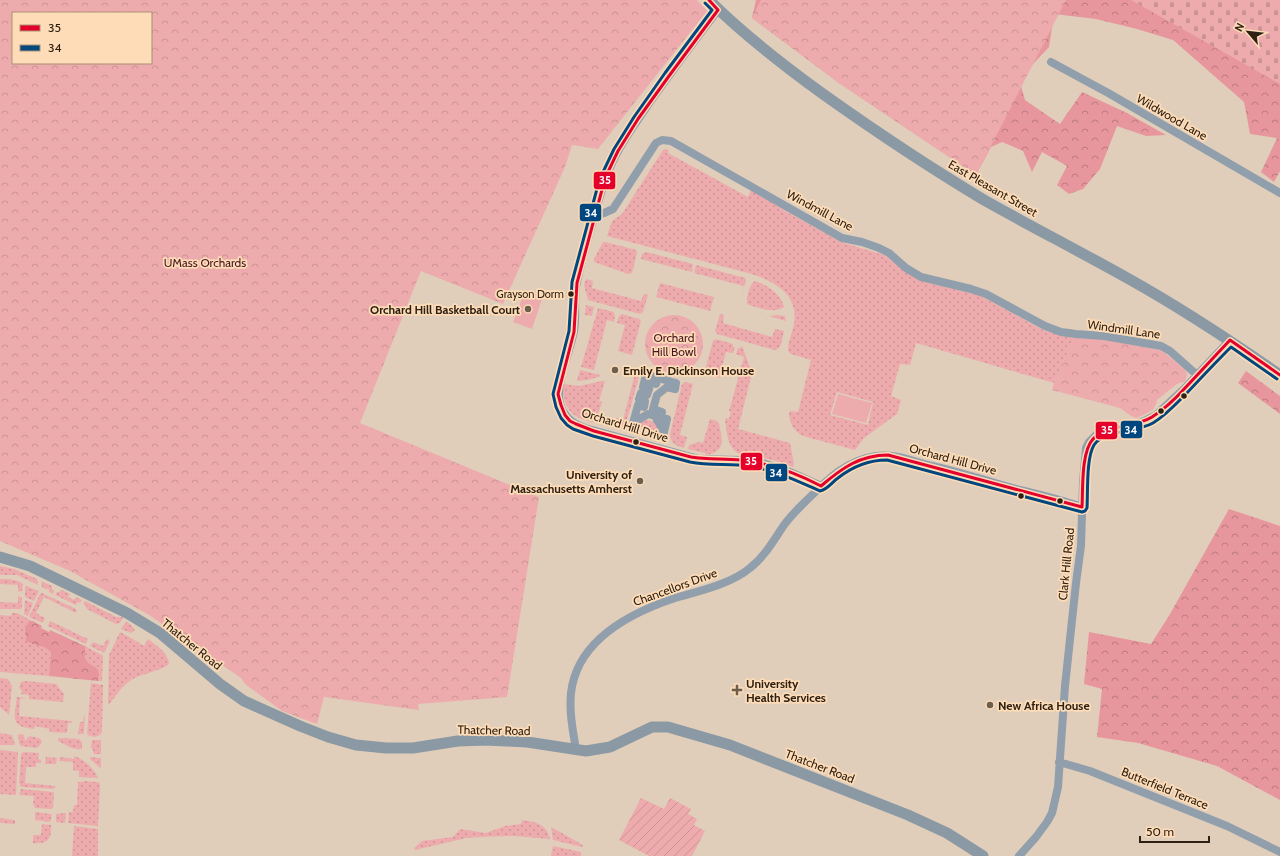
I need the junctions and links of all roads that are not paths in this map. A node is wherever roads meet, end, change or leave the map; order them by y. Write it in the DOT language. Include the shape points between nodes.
graph roads {
  1 [pos="709,0"];
  2 [pos="718,10"];
  3 [pos="1051,62"];
  4 [pos="1280,193"];
  5 [pos="595,215"];
  6 [pos="1230,340"];
  7 [pos="1197,375"];
  8 [pos="1280,375"];
  9 [pos="633,423"];
  10 [pos="821,486"];
  11 [pos="1082,507"];
  12 [pos="0,557"];
  13 [pos="576,750"];
  14 [pos="1060,762"];
  15 [pos="1280,852"];
  16 [pos="983,856"];
  17 [pos="1019,856"];
  1 -- 2 [label="street, East Pleasant Street"];
  2 -- 5 [label="street, Orchard Hill Drive" via="624,140 608,171"];
  2 -- 6 [label="street, East Pleasant Street" via="754,42 898,146 984,200 1130,279"];
  3 -- 4 [label="street, Wildwood Lane"];
  5 -- 7 [label="street, Windmill Lane" via="613,209 656,144 662,140 671,141 842,238 862,242 889,253 921,277 982,292 1061,332 1104,336 1161,346"];
  5 -- 10 [label="street, Orchard Hill Drive" via="576,283 574,332 558,394 566,417 585,428 691,457 758,462"];
  6 -- 7 [label="street, Clark Hill Road"];
  6 -- 8 [label="street, East Pleasant Street"];
  7 -- 11 [label="street, Clark Hill Road" via="1172,401 1149,419 1135,425 1104,431 1093,437 1086,452"];
  9 -- 9 [label="street" via="638,405 644,407 645,401 639,399 641,393 647,395 649,389 642,387 646,375 652,376 650,382 656,384 658,378 676,383 675,389 667,387 657,395 653,409 662,412 661,418 667,419 664,432 655,416 648,414"];
  10 -- 11 [label="street, Orchard Hill Drive" via="853,462 877,455 888,455"];
  10 -- 13 [label="street, Chancellors Drive" via="789,518 762,557 743,574 630,616 596,643 580,665 572,684 571,712"];
  11 -- 14 [label="street, Clark Hill Road"];
  12 -- 13 [label="street, Thatcher Road" via="40,570 128,613 160,633 244,701 328,737 356,745 386,748 413,748 458,741 486,740 527,742"];
  13 -- 16 [label="street, Thatcher Road" via="610,746 652,727 672,728 730,745 921,820"];
  14 -- 15 [label="street, Butterfield Terrace" via="1090,771 1226,826"];
  14 -- 17 [label="street, Clark Hill Road" via="1052,813"];
}
